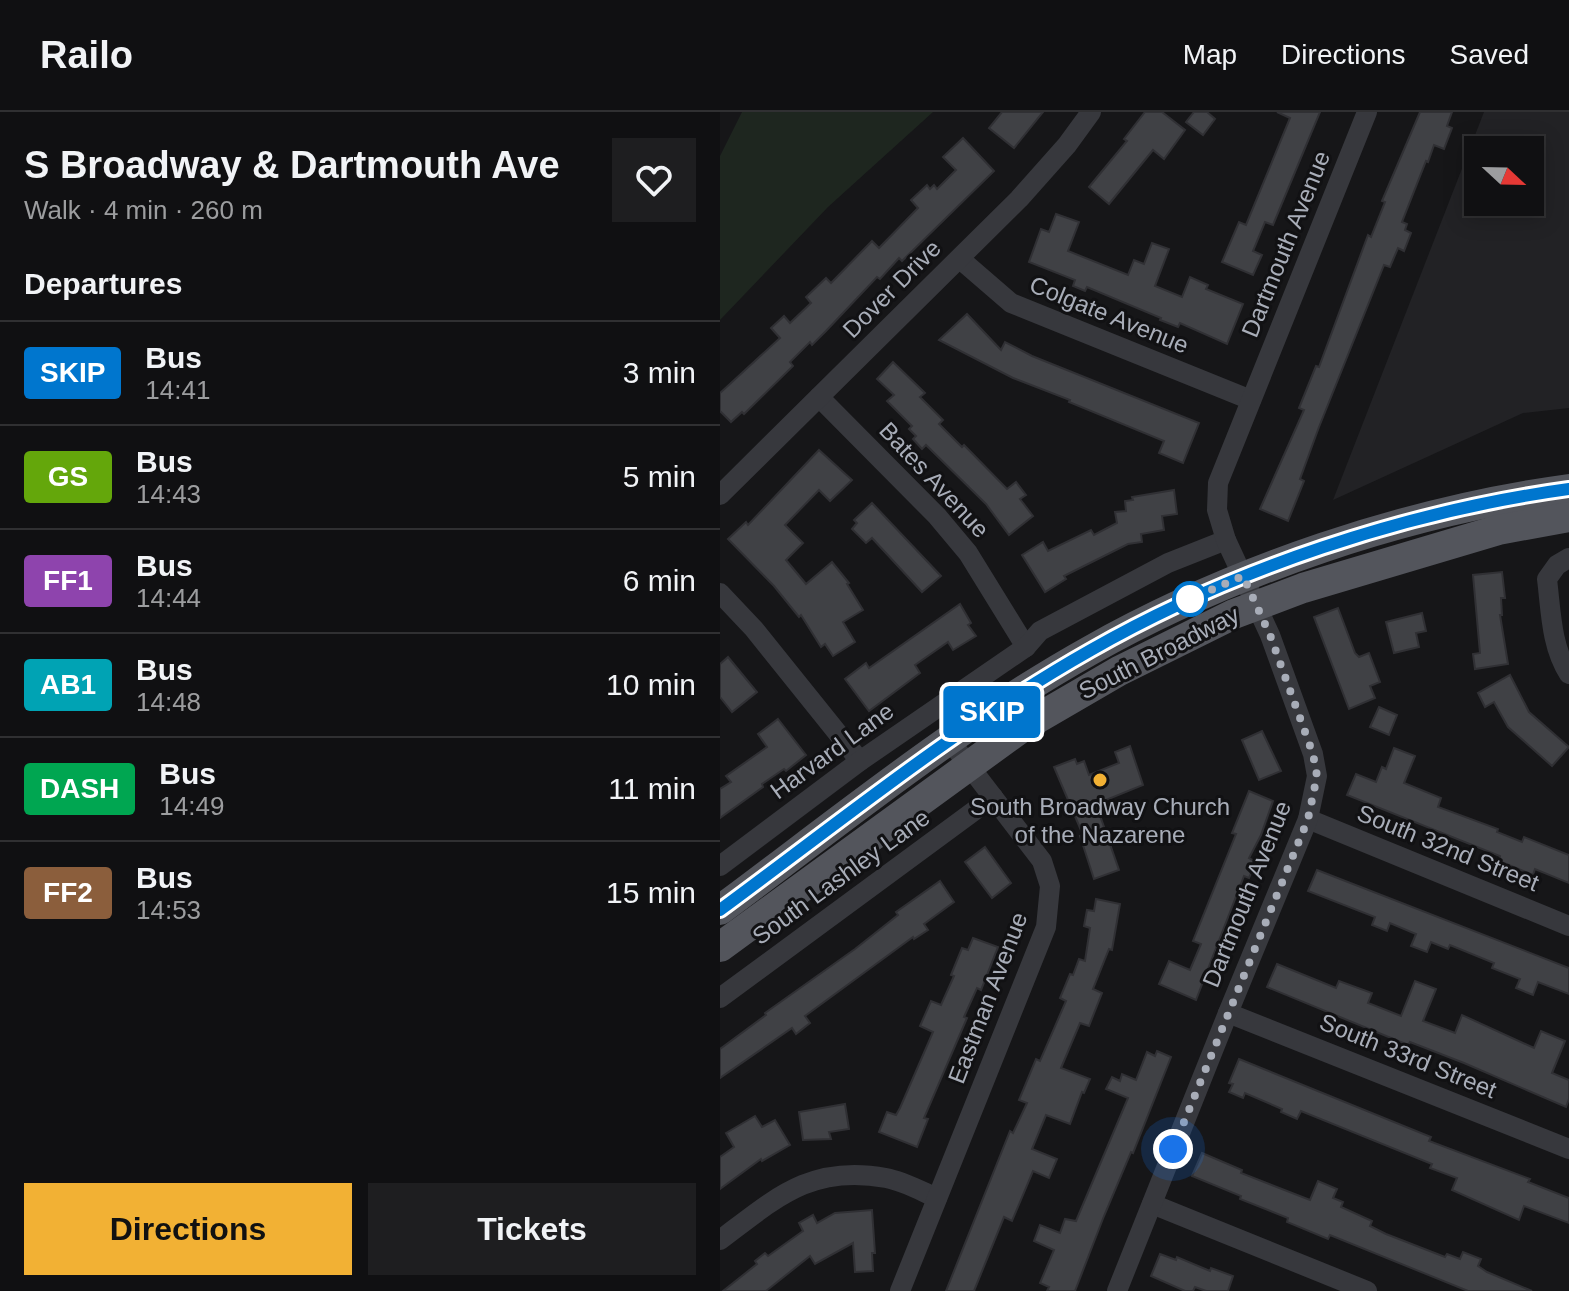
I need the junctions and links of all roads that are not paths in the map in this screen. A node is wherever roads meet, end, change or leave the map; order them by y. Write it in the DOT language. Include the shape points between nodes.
graph roads {
  1 [pos="1091,112"];
  2 [pos="1367,112"];
  3 [pos="960,259"];
  4 [pos="819,397"];
  5 [pos="1251,400"];
  6 [pos="1569,489"];
  7 [pos="720,495"];
  8 [pos="1569,517"];
  9 [pos="1226,540"];
  10 [pos="1569,558"];
  11 [pos="1243,576"];
  12 [pos="720,593"];
  13 [pos="1257,604"];
  14 [pos="1026,647"];
  15 [pos="1569,674"];
  16 [pos="950,741"];
  17 [pos="860,761"];
  18 [pos="968,766"];
  19 [pos="993,797"];
  20 [pos="1308,819"];
  21 [pos="720,866"];
  22 [pos="720,910"];
  23 [pos="1569,926"];
  24 [pos="720,947"];
  25 [pos="720,998"];
  26 [pos="1228,1013"];
  27 [pos="1569,1149"];
  28 [pos="937,1198"];
  29 [pos="1152,1204"];
  30 [pos="720,1240"];
  31 [pos="900,1291"];
  32 [pos="1117,1291"];
  33 [pos="1367,1291"];
  1 -- 3 [label="street, Dover Drive" via="1019,199"];
  2 -- 5 [label="street, Dartmouth Avenue"];
  3 -- 4 [label="street, Dover Drive"];
  3 -- 5 [label="street, Colgate Avenue" via="1011,303"];
  4 -- 7 [label="street, Dover Drive"];
  4 -- 14 [label="street, Bates Avenue" via="953,534"];
  5 -- 9 [label="street, Dartmouth Avenue" via="1218,483 1217,510"];
  6 -- 11 [label="main road, South Broadway" via="1427,518"];
  8 -- 13 [label="main road, South Broadway" via="1498,530"];
  9 -- 11 [label="street, Dartmouth Avenue"];
  9 -- 14 [label="street, Harvard Lane" via="1120,586 1040,631"];
  10 -- 15 [label="street" via="1547,579 1553,634"];
  11 -- 13 [label="street, Dartmouth Avenue"];
  11 -- 16 [label="main road, South Broadway" via="1089,651"];
  12 -- 17 [label="street"];
  13 -- 18 [label="main road, South Broadway" via="1106,677"];
  13 -- 20 [label="street, Dartmouth Avenue" via="1313,754 1317,776"];
  14 -- 17 [label="street, Harvard Lane"];
  16 -- 18 [label="street, Eastman Avenue"];
  16 -- 22 [label="main road, South Broadway"];
  17 -- 21 [label="street, Harvard Lane"];
  18 -- 19 [label="street, Eastman Avenue"];
  18 -- 24 [label="main road, South Broadway"];
  19 -- 25 [label="street, South Lashley Lane"];
  19 -- 28 [label="street, Eastman Avenue" via="1042,861 1050,906"];
  20 -- 23 [label="street, South 32nd Street"];
  20 -- 26 [label="street, Dartmouth Avenue"];
  26 -- 27 [label="street, South 33rd Street"];
  26 -- 29 [label="street, Dartmouth Avenue"];
  28 -- 30 [label="street" via="888,1178 841,1173 776,1198"];
  28 -- 31 [label="street, Eastman Avenue"];
  29 -- 32 [label="street, Dartmouth Avenue"];
  29 -- 33 [label="street"];
}
